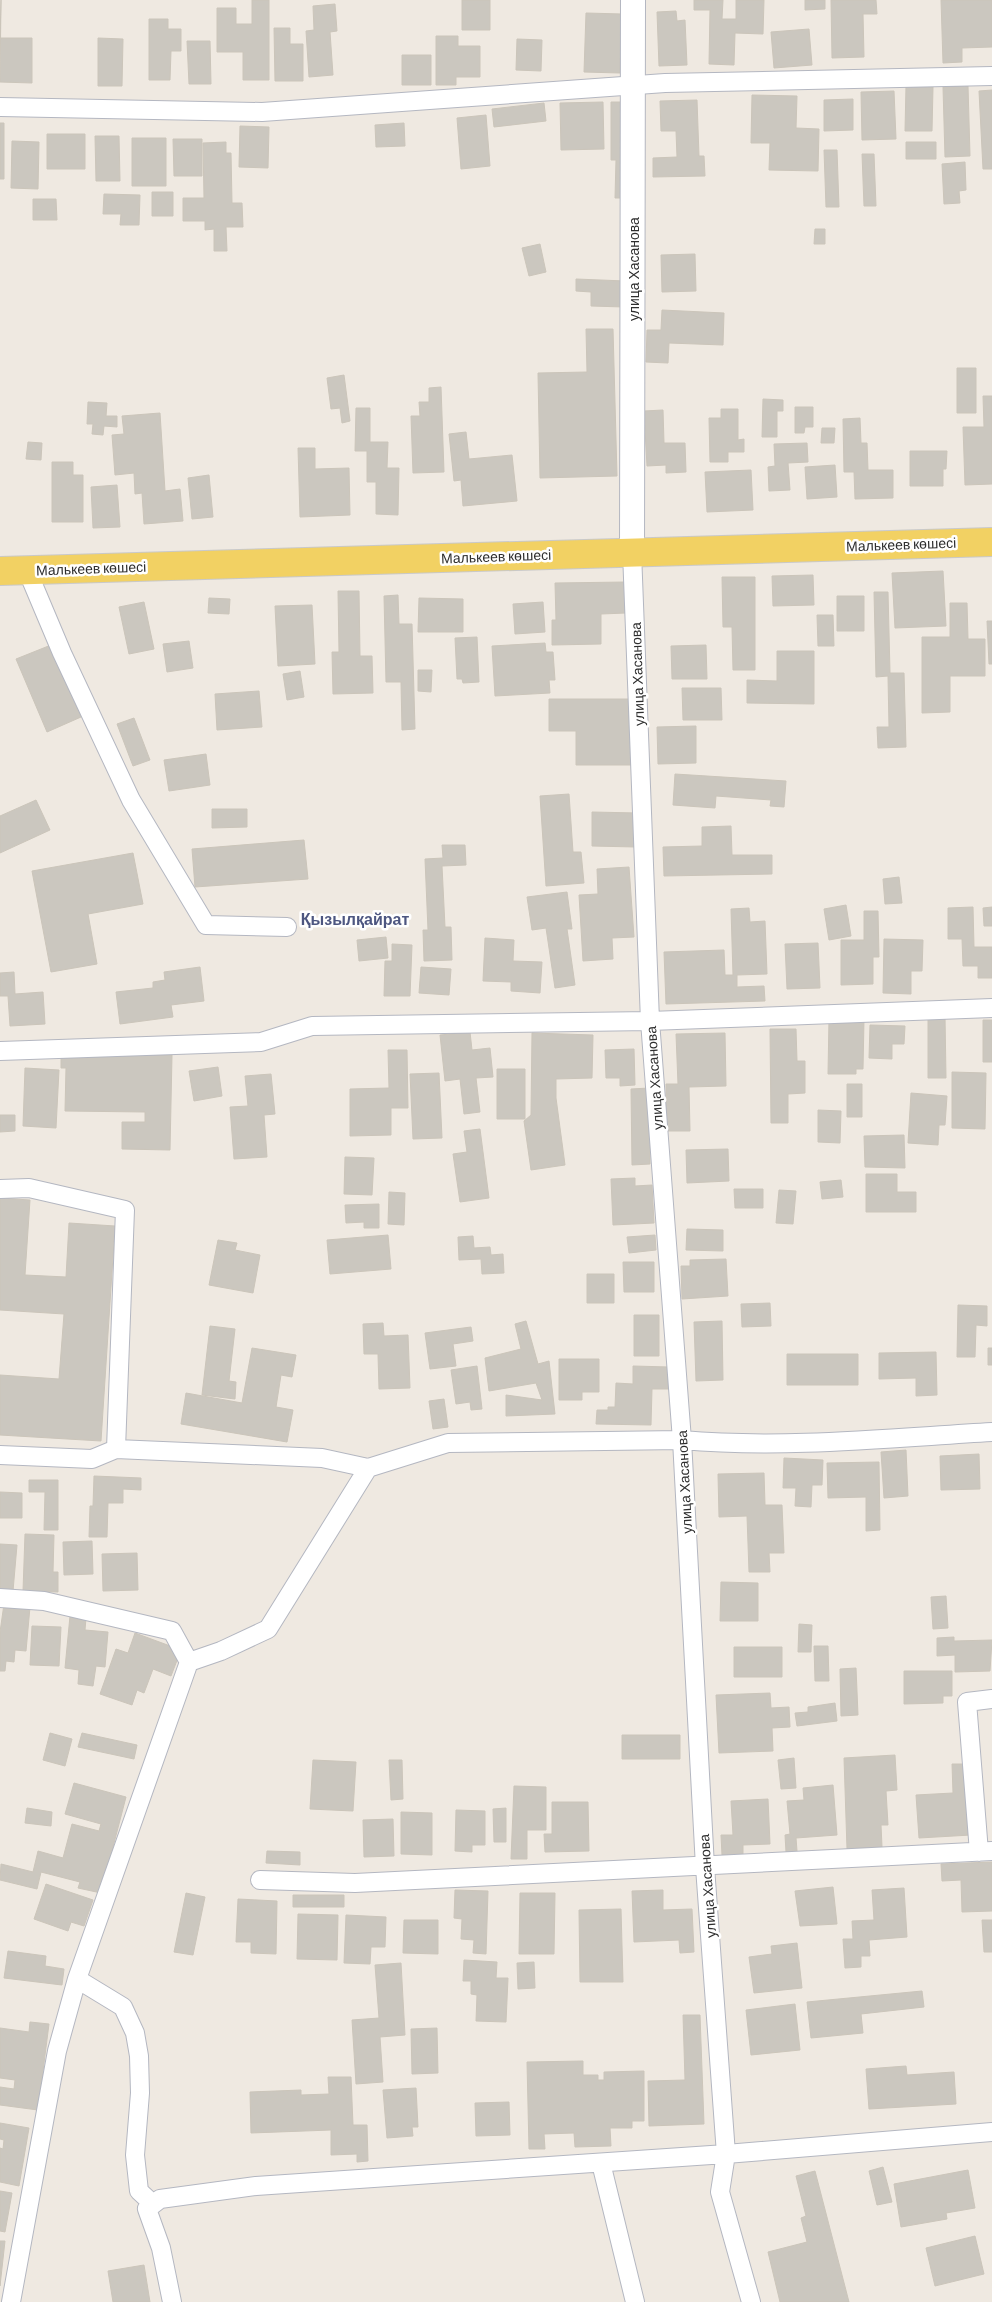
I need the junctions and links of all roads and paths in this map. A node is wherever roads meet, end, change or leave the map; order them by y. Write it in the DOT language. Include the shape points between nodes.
graph roads {
  1 [pos="633,0"];
  2 [pos="992,76"];
  3 [pos="634,84"];
  4 [pos="0,107"];
  5 [pos="992,542"];
  6 [pos="632,552"];
  7 [pos="27,570"];
  8 [pos="0,571"];
  9 [pos="287,927"];
  10 [pos="992,1008"];
  11 [pos="650,1021"];
  12 [pos="0,1051"];
  13 [pos="0,1189"];
  14 [pos="992,1432"];
  15 [pos="682,1440"];
  16 [pos="116,1449"];
  17 [pos="0,1454"];
  18 [pos="368,1468"];
  19 [pos="0,1598"];
  20 [pos="189,1662"];
  21 [pos="992,1699"];
  22 [pos="986,1851"];
  23 [pos="705,1867"];
  24 [pos="260,1880"];
  25 [pos="77,1979"];
  26 [pos="992,2132"];
  27 [pos="726,2154"];
  28 [pos="601,2163"];
  29 [pos="153,2204"];
  30 [pos="11,2302"];
  31 [pos="172,2302"];
  32 [pos="635,2302"];
  33 [pos="751,2302"];
  1 -- 3 [label="street, улица Хасанова"];
  2 -- 3 [label="street"];
  3 -- 4 [label="street" via="262,112"];
  3 -- 6 [label="street, улица Хасанова"];
  5 -- 6 [label="main road, Малькеев көшесі"];
  6 -- 7 [label="main road, Малькеев көшесі"];
  6 -- 11 [label="street, улица Хасанова"];
  7 -- 8 [label="main road, Малькеев көшесі"];
  7 -- 9 [label="street" via="131,800 206,925"];
  10 -- 11 [label="street"];
  11 -- 12 [label="street" via="312,1026 261,1042"];
  11 -- 15 [label="street, улица Хасанова"];
  13 -- 16 [label="street" via="29,1188 125,1210"];
  14 -- 15 [label="street" via="833,1442 713,1443"];
  15 -- 18 [label="street" via="448,1443"];
  15 -- 23 [label="street, улица Хасанова"];
  16 -- 17 [label="street" via="92,1459"];
  16 -- 18 [label="street" via="322,1458"];
  18 -- 20 [label="street" via="268,1630"];
  19 -- 20 [label="street" via="44,1601 172,1631"];
  20 -- 25 [label="street"];
  21 -- 22 [label="street" via="967,1702"];
  22 -- 23 [label="street"];
  23 -- 24 [label="street" via="355,1883"];
  23 -- 27 [label="street, улица Хасанова"];
  25 -- 29 [label="street" via="123,2007 135,2033 140,2093 135,2155 139,2191"];
  25 -- 30 [label="street" via="57,2050"];
  26 -- 27 [label="street"];
  27 -- 28 [label="street"];
  27 -- 33 [label="street, улица Хасанова" via="720,2192"];
  28 -- 29 [label="street" via="256,2186 160,2198"];
  28 -- 32 [label="street"];
  29 -- 31 [label="street" via="146,2209 162,2248"];
}
